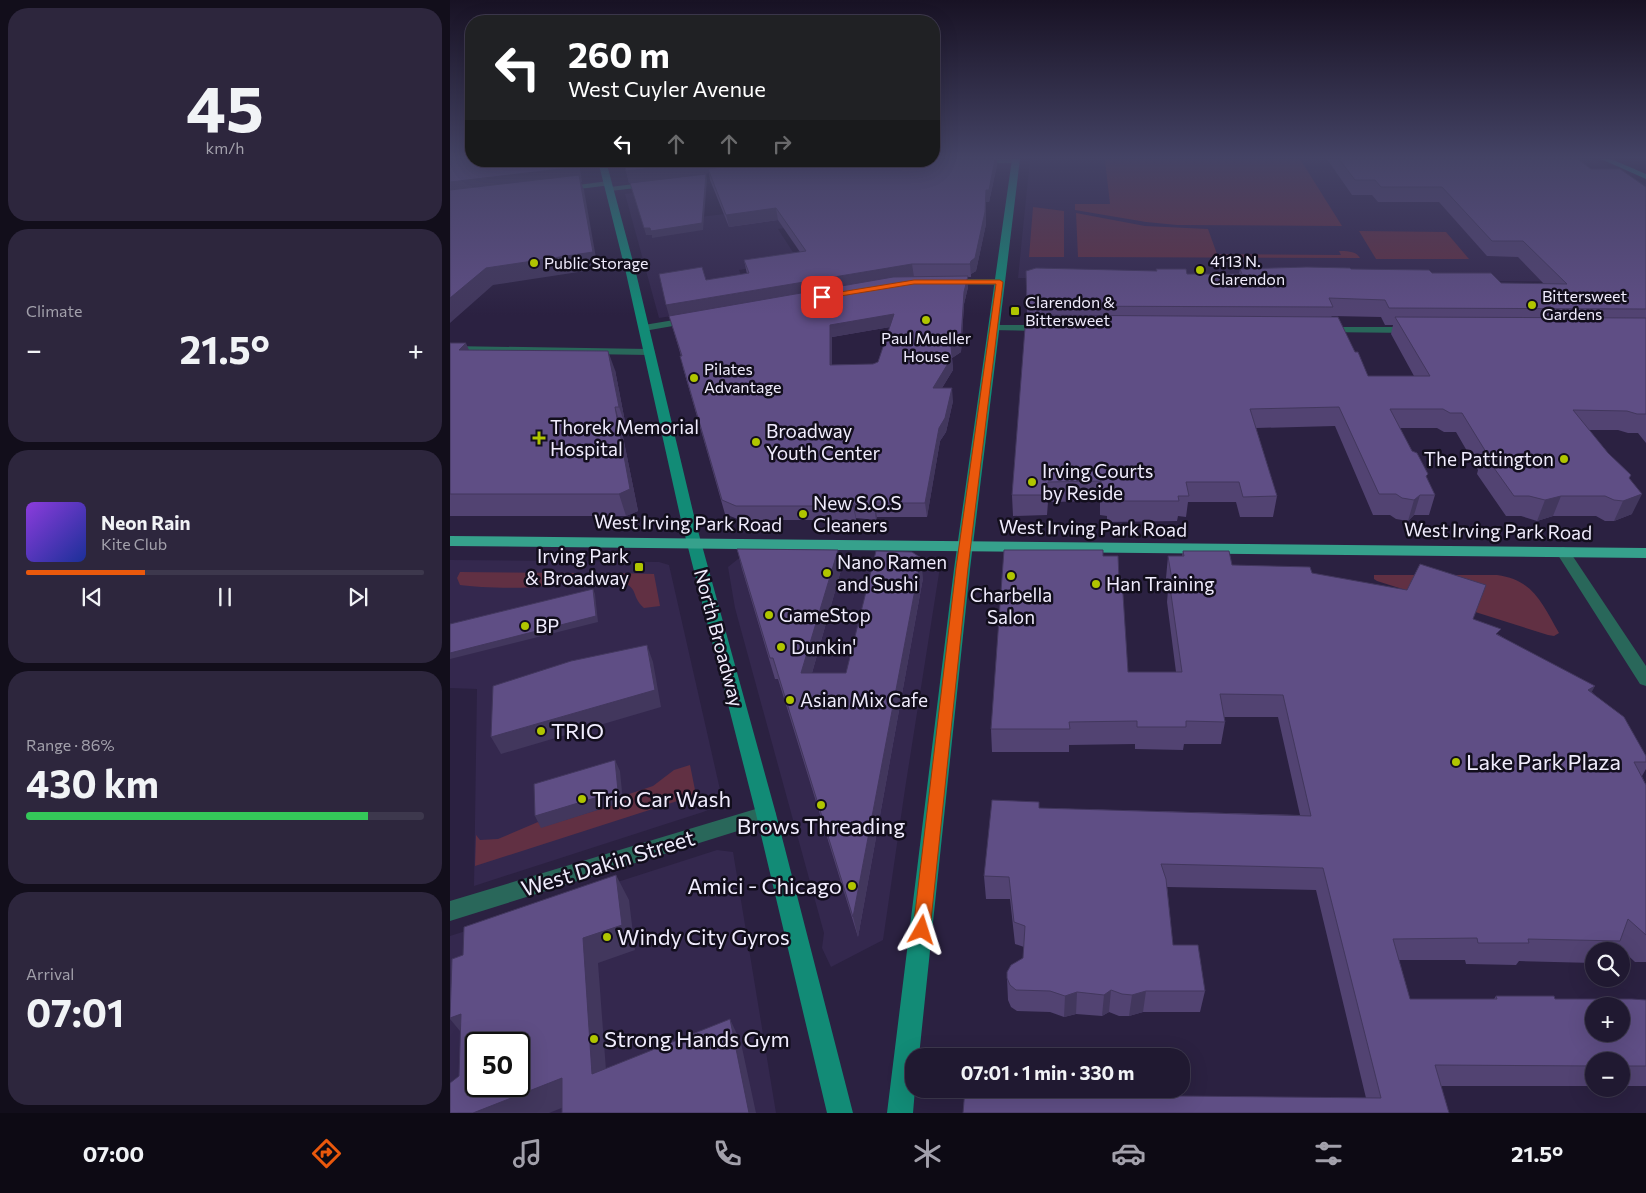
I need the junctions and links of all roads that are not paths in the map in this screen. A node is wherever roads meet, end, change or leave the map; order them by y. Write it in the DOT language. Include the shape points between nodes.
graph roads {
  1 [pos="615,211"];
  2 [pos="1009,211"];
  3 [pos="941,282"];
  4 [pos="1000,282"];
  5 [pos="705,318"];
  6 [pos="644,328"];
  7 [pos="994,328"];
  8 [pos="1060,328"];
  9 [pos="1316,330"];
  10 [pos="1424,330"];
  11 [pos="450,349"];
  12 [pos="649,352"];
  13 [pos="450,541"];
  14 [pos="694,543"];
  15 [pos="965,546"];
  16 [pos="1563,552"];
  17 [pos="1646,553"];
  18 [pos="1646,680"];
  19 [pos="766,814"];
  20 [pos="450,911"];
  21 [pos="840,1113"];
  22 [pos="900,1113"];
  1 -- 6 [label="main road, North Broadway"];
  2 -- 4 [label="main road"];
  3 -- 4 [label="street"];
  4 -- 7 [label="main road"];
  5 -- 6 [label="street"];
  6 -- 12 [label="main road, North Broadway"];
  7 -- 8 [label="street"];
  7 -- 15 [label="main road"];
  9 -- 10 [label="street"];
  11 -- 12 [label="street"];
  12 -- 14 [label="main road, North Broadway"];
  13 -- 14 [label="main road, West Irving Park Road"];
  14 -- 15 [label="main road, West Irving Park Road"];
  14 -- 19 [label="main road, North Broadway"];
  15 -- 16 [label="main road, West Irving Park Road"];
  15 -- 22 [label="main road"];
  16 -- 17 [label="main road, West Irving Park Road"];
  16 -- 18 [label="street"];
  19 -- 20 [label="street, West Dakin Street"];
  19 -- 21 [label="main road, North Broadway"];
}
